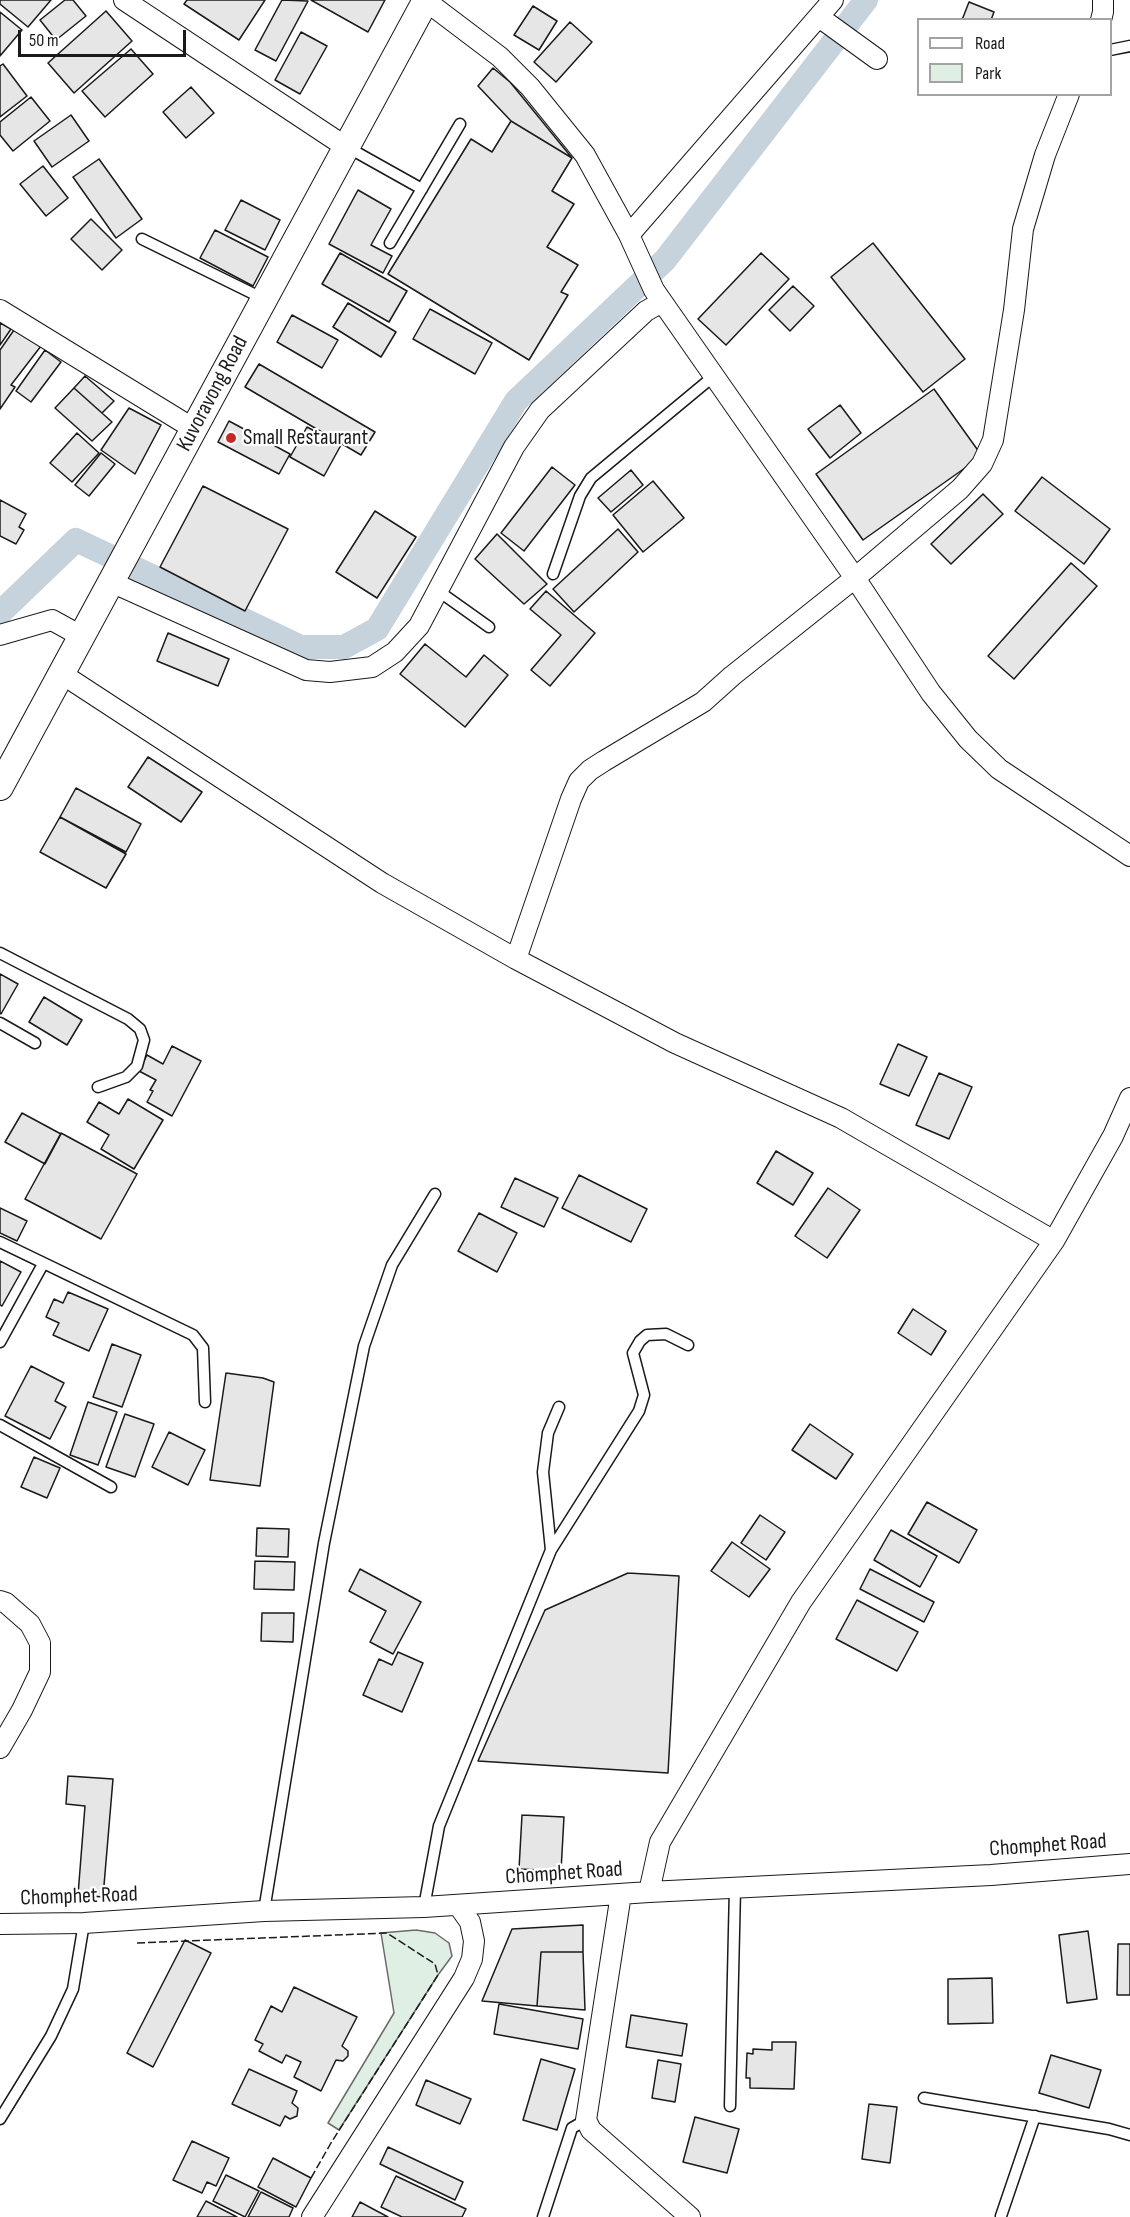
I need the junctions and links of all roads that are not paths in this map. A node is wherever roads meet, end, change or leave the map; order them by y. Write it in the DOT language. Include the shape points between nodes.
graph roads {
  1 [pos="124,0"];
  2 [pos="426,0"];
  3 [pos="833,0"];
  4 [pos="1103,0"];
  5 [pos="819,17"];
  6 [pos="1102,18"];
  7 [pos="1130,46"];
  8 [pos="1112,50"];
  9 [pos="878,59"];
  10 [pos="1068,96"];
  11 [pos="460,124"];
  12 [pos="346,147"];
  13 [pos="422,189"];
  14 [pos="629,235"];
  15 [pos="142,239"];
  16 [pos="390,243"];
  17 [pos="658,296"];
  18 [pos="264,299"];
  19 [pos="0,310"];
  20 [pos="715,375"];
  21 [pos="194,429"];
  22 [pos="553,574"];
  23 [pos="855,578"];
  24 [pos="112,579"];
  25 [pos="437,590"];
  26 [pos="489,627"];
  27 [pos="0,635"];
  28 [pos="81,636"];
  29 [pos="62,674"];
  30 [pos="0,788"];
  31 [pos="1130,856"];
  32 [pos="0,954"];
  33 [pos="516,958"];
  34 [pos="0,1023"];
  35 [pos="35,1043"];
  36 [pos="98,1087"];
  37 [pos="1130,1098"];
  38 [pos="435,1194"];
  39 [pos="1054,1241"];
  40 [pos="0,1242"];
  41 [pos="43,1264"];
  42 [pos="0,1342"];
  43 [pos="688,1345"];
  44 [pos="205,1402"];
  45 [pos="559,1407"];
  46 [pos="0,1425"];
  47 [pos="111,1487"];
  48 [pos="551,1550"];
  49 [pos="0,1601"];
  50 [pos="0,1748"];
  51 [pos="1130,1864"];
  52 [pos="735,1888"];
  53 [pos="649,1892"];
  54 [pos="621,1894"];
  55 [pos="458,1905"];
  56 [pos="424,1907"];
  57 [pos="264,1911"];
  58 [pos="84,1923"];
  59 [pos="0,1924"];
  60 [pos="924,2098"];
  61 [pos="730,2106"];
  62 [pos="1035,2116"];
  63 [pos="0,2120"];
  64 [pos="586,2120"];
  65 [pos="1130,2135"];
  66 [pos="1001,2216"];
  67 [pos="312,2217"];
  68 [pos="543,2217"];
  69 [pos="690,2217"];
  1 -- 12 [label="street"];
  2 -- 12 [label="street, Kuvoravong Road"];
  2 -- 14 [label="street" via="500,57 530,87 585,155"];
  3 -- 5 [label="street"];
  4 -- 6 [label="street"];
  5 -- 9 [label="street"];
  5 -- 14 [label="street"];
  7 -- 8 [label="lane"];
  10 -- 23 [label="street" via="1023,229 993,440 982,464 960,489"];
  11 -- 13 [label="lane"];
  12 -- 13 [label="lane"];
  12 -- 18 [label="street, Kuvoravong Road"];
  13 -- 16 [label="lane"];
  14 -- 17 [label="street"];
  15 -- 18 [label="lane"];
  17 -- 20 [label="street"];
  17 -- 25 [label="street" via="540,410 514,447"];
  18 -- 21 [label="street, Kuvoravong Road"];
  19 -- 21 [label="street"];
  20 -- 22 [label="lane" via="591,478 580,496"];
  20 -- 23 [label="street"];
  21 -- 24 [label="street, Kuvoravong Road"];
  23 -- 31 [label="street" via="931,693 968,739 999,769"];
  23 -- 33 [label="street" via="703,702 590,770 579,782"];
  24 -- 25 [label="street" via="306,670 330,672 372,667 395,652 419,626"];
  24 -- 28 [label="street, Kuvoravong Road"];
  25 -- 26 [label="lane"];
  27 -- 28 [label="street" via="52,620"];
  28 -- 29 [label="street, Kuvoravong Road"];
  29 -- 30 [label="street, Kuvoravong Road"];
  29 -- 33 [label="street" via="382,883"];
  32 -- 36 [label="lane" via="128,1019 140,1029 144,1040 137,1066 126,1077"];
  33 -- 39 [label="street" via="675,1043 841,1118"];
  34 -- 35 [label="lane"];
  37 -- 39 [label="street"];
  38 -- 57 [label="lane" via="392,1265 363,1346 324,1543"];
  39 -- 53 [label="street" via="801,1602 660,1842"];
  40 -- 41 [label="lane"];
  41 -- 42 [label="lane"];
  41 -- 44 [label="lane" via="193,1335 203,1347"];
  43 -- 48 [label="lane" via="666,1334 647,1335 640,1341 633,1353 644,1395 639,1411"];
  45 -- 48 [label="lane" via="548,1433 543,1472"];
  46 -- 47 [label="lane"];
  48 -- 56 [label="lane" via="439,1826"];
  49 -- 50 [label="street" via="30,1624 40,1643 40,1672"];
  51 -- 52 [label="street, Chomphet Road"];
  52 -- 53 [label="street, Chomphet Road"];
  52 -- 61 [label="lane"];
  53 -- 54 [label="street, Chomphet Road"];
  54 -- 55 [label="street, Chomphet Road"];
  54 -- 64 [label="street"];
  55 -- 56 [label="street, Chomphet Road"];
  55 -- 67 [label="street" via="470,1922 474,1941 464,1978"];
  56 -- 57 [label="street, Chomphet Road"];
  57 -- 58 [label="street, Chomphet Road"];
  58 -- 59 [label="street, Chomphet Road"];
  58 -- 63 [label="lane" via="73,1989 51,2036"];
  60 -- 62 [label="lane"];
  62 -- 65 [label="lane"];
  62 -- 66 [label="lane"];
  64 -- 68 [label="lane" via="572,2128"];
  64 -- 69 [label="street" via="591,2130"];
}
